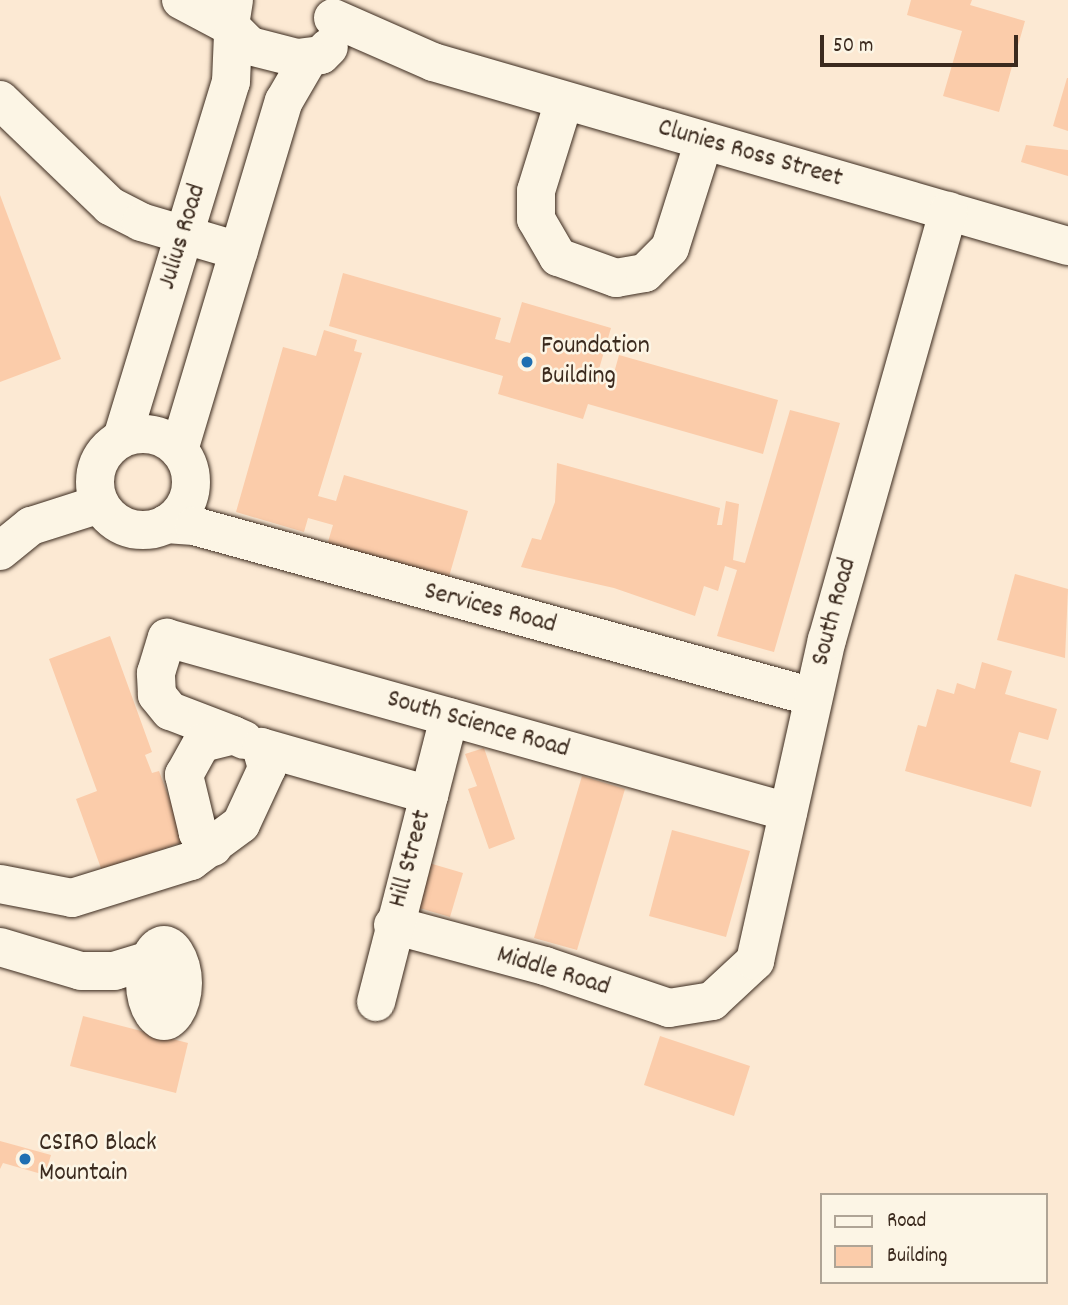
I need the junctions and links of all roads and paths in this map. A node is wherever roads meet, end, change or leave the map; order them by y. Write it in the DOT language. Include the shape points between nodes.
graph roads {
  1 [pos="181,0"];
  2 [pos="326,9"];
  3 [pos="233,20"];
  4 [pos="315,57"];
  5 [pos="433,62"];
  6 [pos="0,100"];
  7 [pos="564,100"];
  8 [pos="704,141"];
  9 [pos="947,211"];
  10 [pos="184,235"];
  11 [pos="1068,246"];
  12 [pos="239,251"];
  13 [pos="122,438"];
  14 [pos="180,450"];
  15 [pos="100,504"];
  16 [pos="166,524"];
  17 [pos="0,551"];
  18 [pos="813,697"];
  19 [pos="449,717"];
  20 [pos="247,741"];
  21 [pos="429,795"];
  22 [pos="788,812"];
  23 [pos="213,846"];
  24 [pos="0,884"];
  25 [pos="393,925"];
  26 [pos="0,947"];
  27 [pos="144,962"];
  28 [pos="712,1001"];
  29 [pos="376,1002"];
  1 -- 3 [label="street"];
  2 -- 4 [label="street" via="335,34"];
  2 -- 5 [label="street, Clunies Ross Street"];
  3 -- 4 [label="street, Clunies Ross Street" via="264,51"];
  3 -- 10 [label="street, Julius Road" via="231,82"];
  4 -- 5 [label="street, Clunies Ross Street"];
  4 -- 12 [label="street" via="284,101"];
  5 -- 7 [label="street, Clunies Ross Street"];
  6 -- 10 [label="street" via="88,190 141,222"];
  7 -- 8 [label="street, Clunies Ross Street"];
  7 -- 8 [label="street" via="536,191 536,219 558,257 615,278 645,273 670,248"];
  8 -- 9 [label="street, Clunies Ross Street"];
  9 -- 11 [label="street, Clunies Ross Street"];
  9 -- 18 [label="street, South Road"];
  10 -- 12 [label="street"];
  10 -- 13 [label="street, Julius Road"];
  12 -- 14 [label="street"];
  13 -- 14 [label="street" via="153,434"];
  13 -- 15 [label="street" via="97,466"];
  14 -- 16 [label="street" via="187,462 190,490 182,510"];
  15 -- 16 [label="street" via="122,526 152,529"];
  15 -- 17 [label="street" via="31,526"];
  16 -- 18 [label="street, Services Road" via="194,526"];
  18 -- 22 [label="street, South Road"];
  19 -- 20 [label="street, South Science Road" via="167,638 156,673 157,695 170,711"];
  19 -- 21 [label="street, Hill Street"];
  19 -- 22 [label="street, South Science Road"];
  20 -- 21 [label="street"];
  20 -- 23 [label="street" via="267,768 241,824"];
  20 -- 23 [label="street" via="202,743 184,775 198,833"];
  21 -- 25 [label="street, Hill Street"];
  22 -- 28 [label="street, South Road" via="755,961"];
  23 -- 24 [label="street" via="166,870 72,898"];
  25 -- 28 [label="street, Middle Road" via="545,966 669,1009"];
  25 -- 29 [label="street, Hill Street"];
  26 -- 27 [label="street" via="81,971 114,971"];
}
